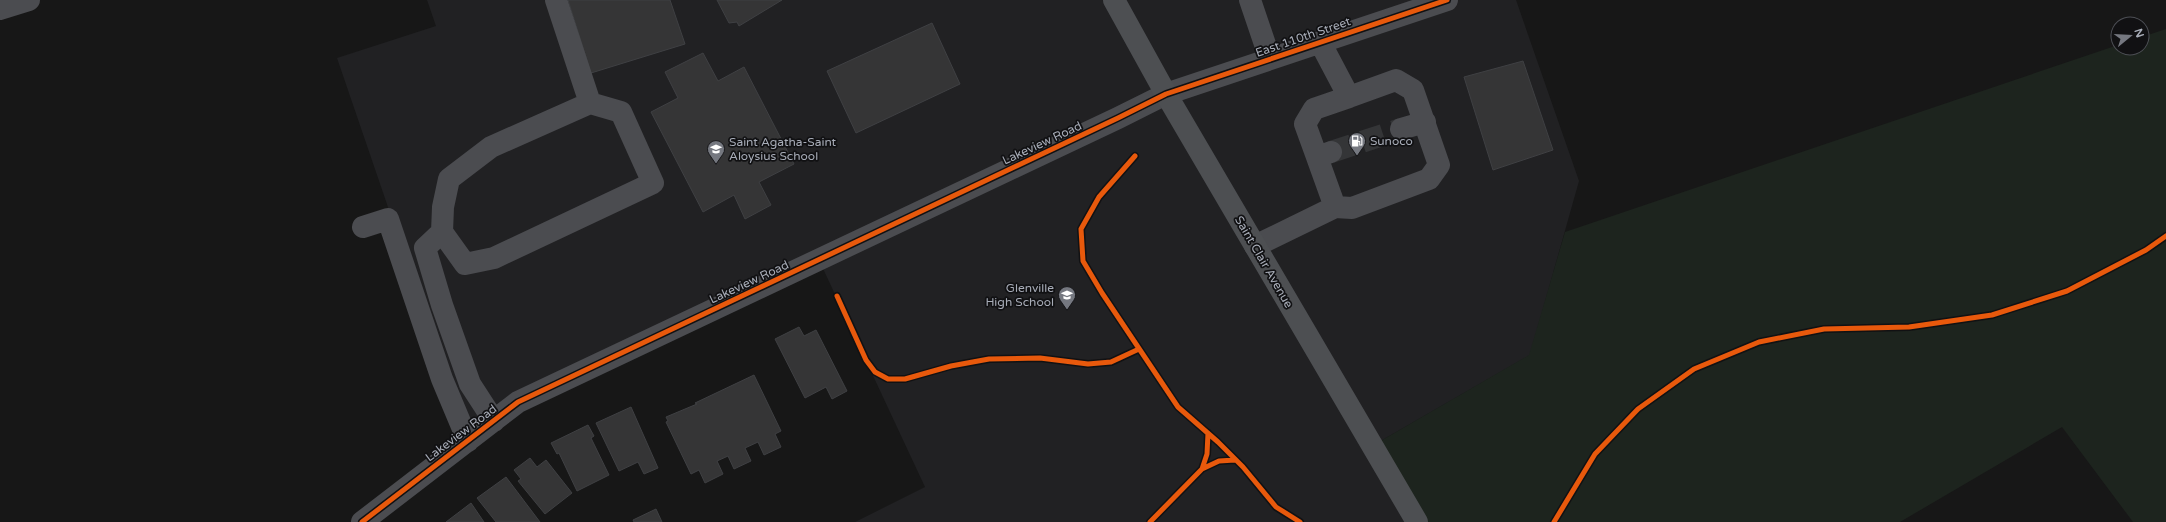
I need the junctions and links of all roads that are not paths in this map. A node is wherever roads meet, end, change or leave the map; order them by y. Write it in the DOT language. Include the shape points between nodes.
graph roads {
  1 [pos="29,0"];
  2 [pos="556,0"];
  3 [pos="1114,0"];
  4 [pos="1250,0"];
  5 [pos="1447,0"];
  6 [pos="1392,8"];
  7 [pos="0,9"];
  8 [pos="1320,42"];
  9 [pos="1270,59"];
  10 [pos="1166,94"];
  11 [pos="1349,97"];
  12 [pos="590,103"];
  13 [pos="1425,122"];
  14 [pos="1401,129"];
  15 [pos="1335,207"];
  16 [pos="363,227"];
  17 [pos="442,232"];
  18 [pos="1255,246"];
  19 [pos="494,421"];
  20 [pos="468,441"];
  21 [pos="362,522"];
  22 [pos="1417,522"];
  1 -- 7 [label="street"];
  2 -- 12 [label="street"];
  3 -- 10 [label="main road, Saint Clair Avenue"];
  4 -- 9 [label="street"];
  5 -- 6 [label="street, East 110th Street"];
  6 -- 8 [label="street, East 110th Street"];
  8 -- 9 [label="street, East 110th Street"];
  8 -- 11 [label="street"];
  9 -- 10 [label="street, East 110th Street"];
  10 -- 18 [label="main road, Saint Clair Avenue"];
  10 -- 19 [label="street, Lakeview Road" via="518,402"];
  11 -- 13 [label="street" via="1396,80 1413,90"];
  11 -- 15 [label="street" via="1314,109 1306,124 1324,155"];
  12 -- 17 [label="street" via="491,147 449,179 443,208"];
  12 -- 17 [label="street" via="621,112 653,183 494,258 465,264"];
  13 -- 14 [label="street"];
  13 -- 15 [label="street" via="1439,164 1429,179 1352,208"];
  15 -- 18 [label="street"];
  16 -- 20 [label="street" via="388,219 442,379"];
  17 -- 19 [label="street" via="425,248 470,384"];
  18 -- 22 [label="main road, Saint Clair Avenue"];
  19 -- 20 [label="street, Lakeview Road"];
  20 -- 21 [label="street, Lakeview Road"];
}
